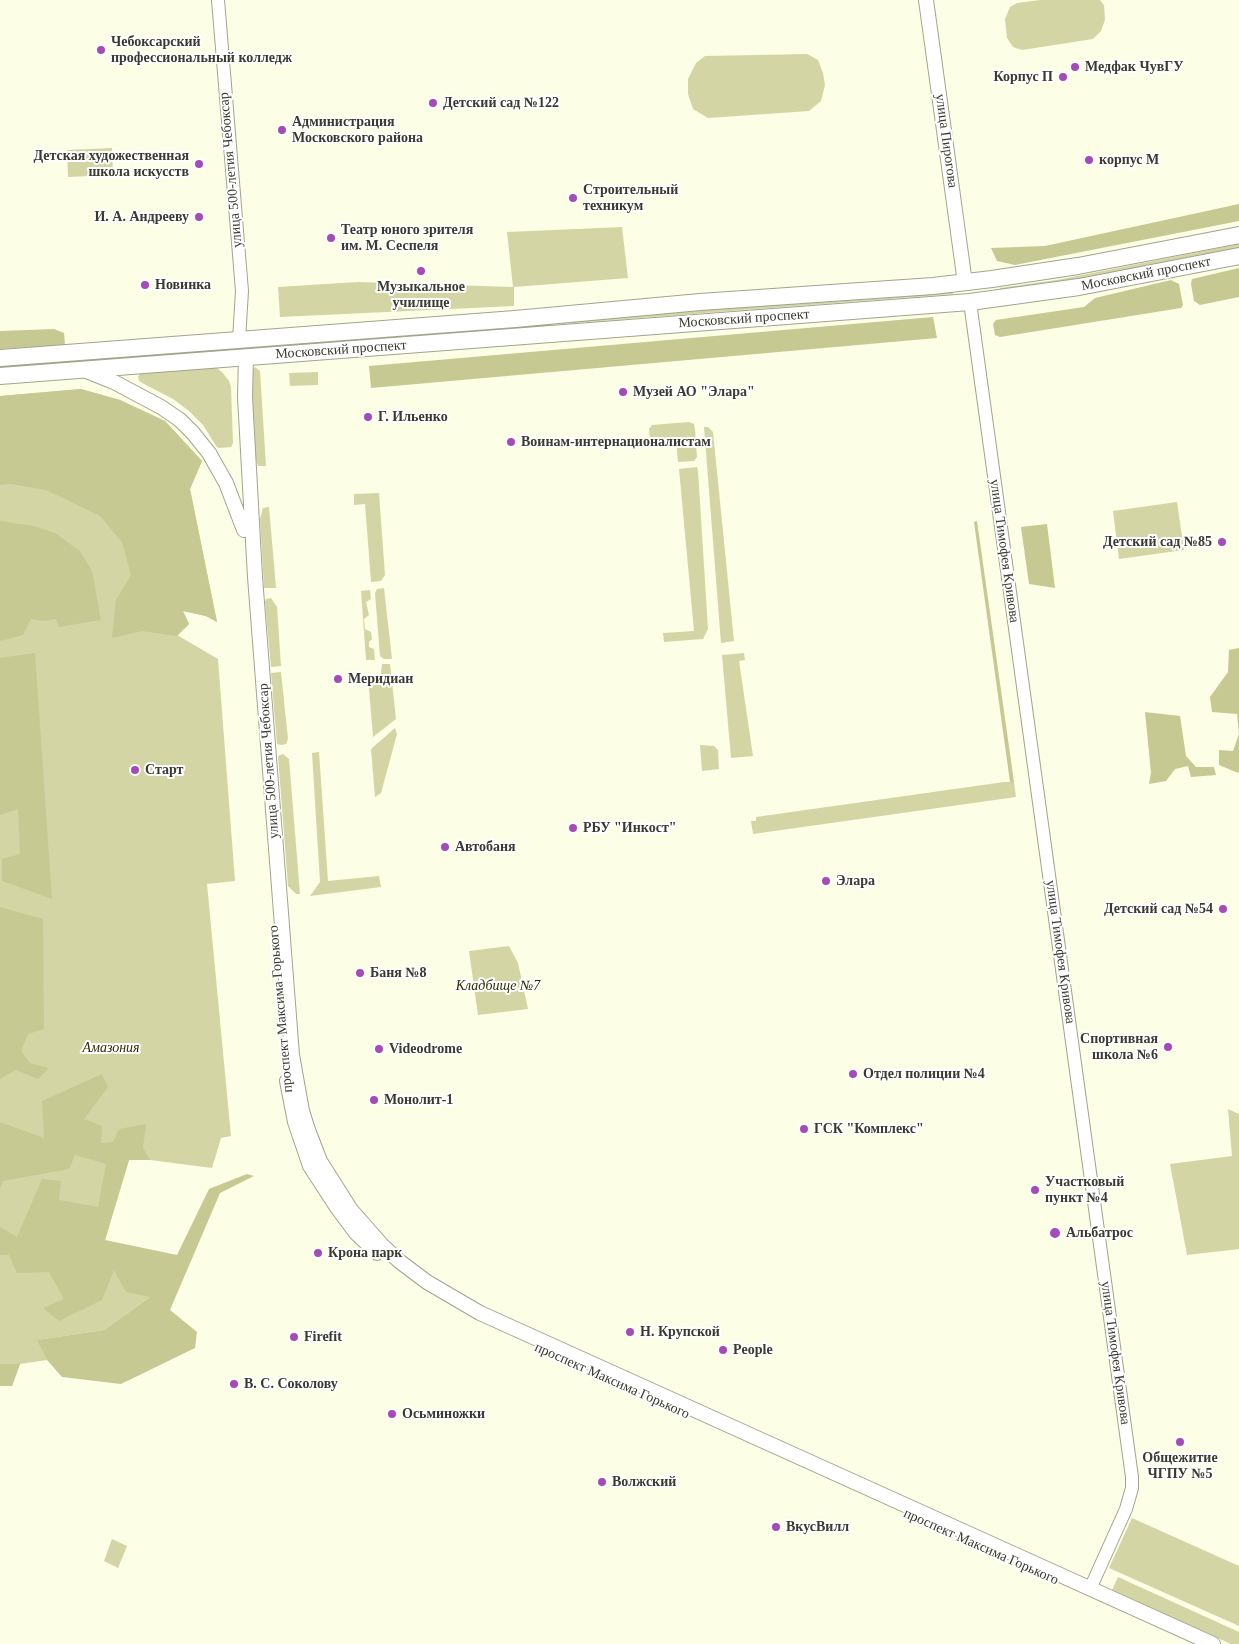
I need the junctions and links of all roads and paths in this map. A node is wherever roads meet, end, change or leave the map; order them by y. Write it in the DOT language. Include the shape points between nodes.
graph roads {
  1 [pos="218,0"];
  2 [pos="224,0"];
  3 [pos="926,0"];
  4 [pos="935,0"];
  5 [pos="224,40"];
  6 [pos="946,110"];
  7 [pos="1239,235"];
  8 [pos="1239,256"];
  9 [pos="969,282"];
  10 [pos="970,302"];
  11 [pos="243,340"];
  12 [pos="242,357"];
  13 [pos="0,358"];
  14 [pos="84,370"];
  15 [pos="0,376"];
  16 [pos="244,530"];
  17 [pos="264,750"];
  18 [pos="276,908"];
  19 [pos="1088,1592"];
  20 [pos="1195,1644"];
  21 [pos="1213,1644"];
  1 -- 5 [label="street, улица 500-летия Чебоксар"];
  2 -- 5 [label="street, улица 500-летия Чебоксар"];
  3 -- 6 [label="main road, улица Пирогова"];
  4 -- 6 [label="main road, улица Пирогова"];
  5 -- 11 [label="street, улица 500-летия Чебоксар" via="241,241"];
  6 -- 9 [label="main road, улица Пирогова"];
  7 -- 9 [label="main road, Московский проспект" via="1078,266"];
  8 -- 10 [label="main road, Московский проспект" via="1080,287"];
  9 -- 10 [label="main road"];
  9 -- 11 [label="main road, Московский проспект"];
  10 -- 12 [label="main road, Московский проспект"];
  10 -- 19 [label="street, улица Тимофея Кривова" via="1132,1477 1126,1509"];
  11 -- 12 [label="main road"];
  11 -- 13 [label="main road, Московский проспект"];
  12 -- 14 [label="main road, Московский проспект"];
  12 -- 16 [label="main road, улица 500-летия Чебоксар" via="236,397"];
  12 -- 17 [label="main road, улица 500-летия Чебоксар"];
  14 -- 15 [label="main road, Московский проспект"];
  14 -- 16 [label="main road" via="138,394 187,427 209,453 226,483"];
  16 -- 17 [label="main road, улица 500-летия Чебоксар"];
  17 -- 18 [label="main road, улица 500-летия Чебоксар"];
  18 -- 19 [label="main road, проспект Максима Горького" via="290,1102 336,1206 356,1233 402,1275 425,1292"];
  19 -- 20 [label="main road, проспект Максима Горького"];
  19 -- 21 [label="main road, проспект Максима Горького"];
}
